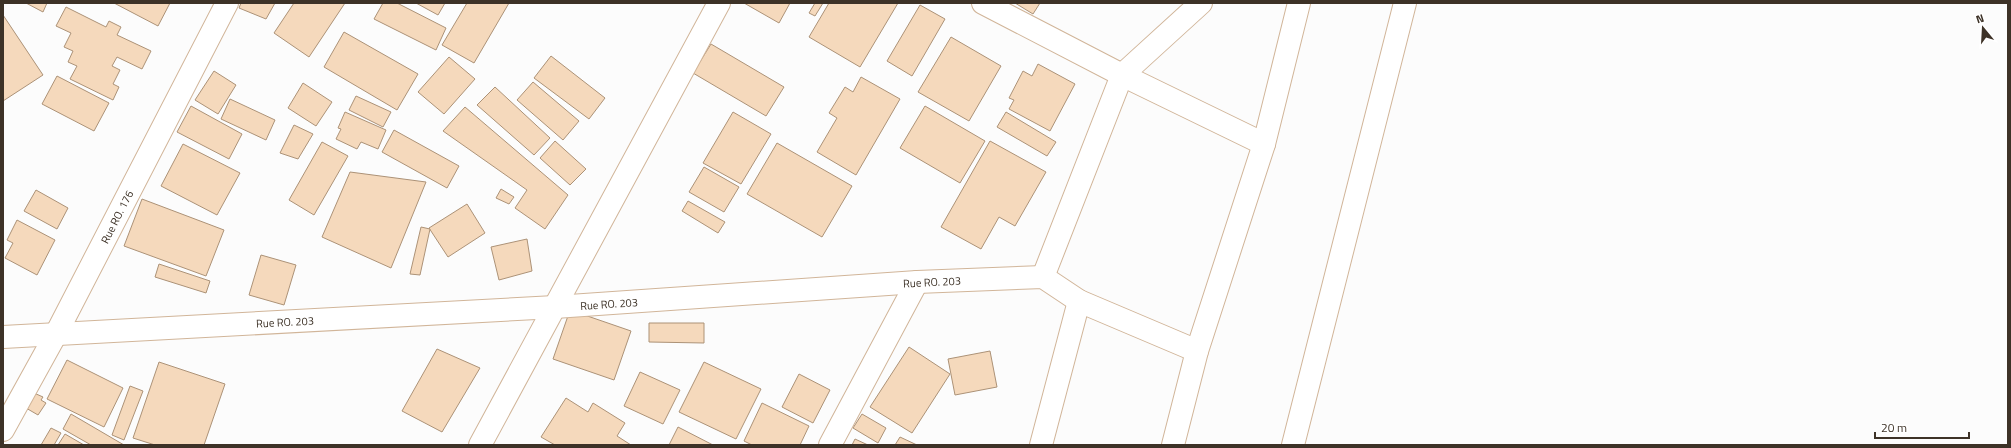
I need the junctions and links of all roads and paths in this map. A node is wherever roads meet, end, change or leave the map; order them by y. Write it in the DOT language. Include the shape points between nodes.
graph roads {
  1 [pos="227,3"];
  2 [pos="719,3"];
  3 [pos="983,3"];
  4 [pos="1201,3"];
  5 [pos="1299,3"];
  6 [pos="1405,3"];
  7 [pos="1122,75"];
  8 [pos="1264,144"];
  9 [pos="1043,277"];
  10 [pos="917,282"];
  11 [pos="1079,301"];
  12 [pos="555,307"];
  13 [pos="56,334"];
  14 [pos="3,337"];
  15 [pos="1197,351"];
  16 [pos="3,430"];
  17 [pos="480,445"];
  18 [pos="830,445"];
  19 [pos="1041,445"];
  20 [pos="1173,445"];
  21 [pos="1293,445"];
  1 -- 13 [label="street, Rue RO. 176"];
  2 -- 12 [label="street"];
  3 -- 7 [label="street"];
  4 -- 7 [label="street"];
  5 -- 8 [label="street"];
  6 -- 21 [label="street"];
  7 -- 8 [label="street"];
  7 -- 9 [label="street"];
  8 -- 15 [label="street"];
  9 -- 10 [label="street, Rue RO. 203"];
  9 -- 11 [label="street"];
  10 -- 12 [label="street, Rue RO. 203"];
  10 -- 18 [label="street"];
  11 -- 15 [label="street"];
  11 -- 19 [label="street"];
  12 -- 13 [label="street, Rue RO. 203"];
  12 -- 17 [label="street"];
  13 -- 14 [label="street, Rue RO. 203"];
  13 -- 16 [label="street, Rue RO. 176"];
  15 -- 20 [label="street"];
}
